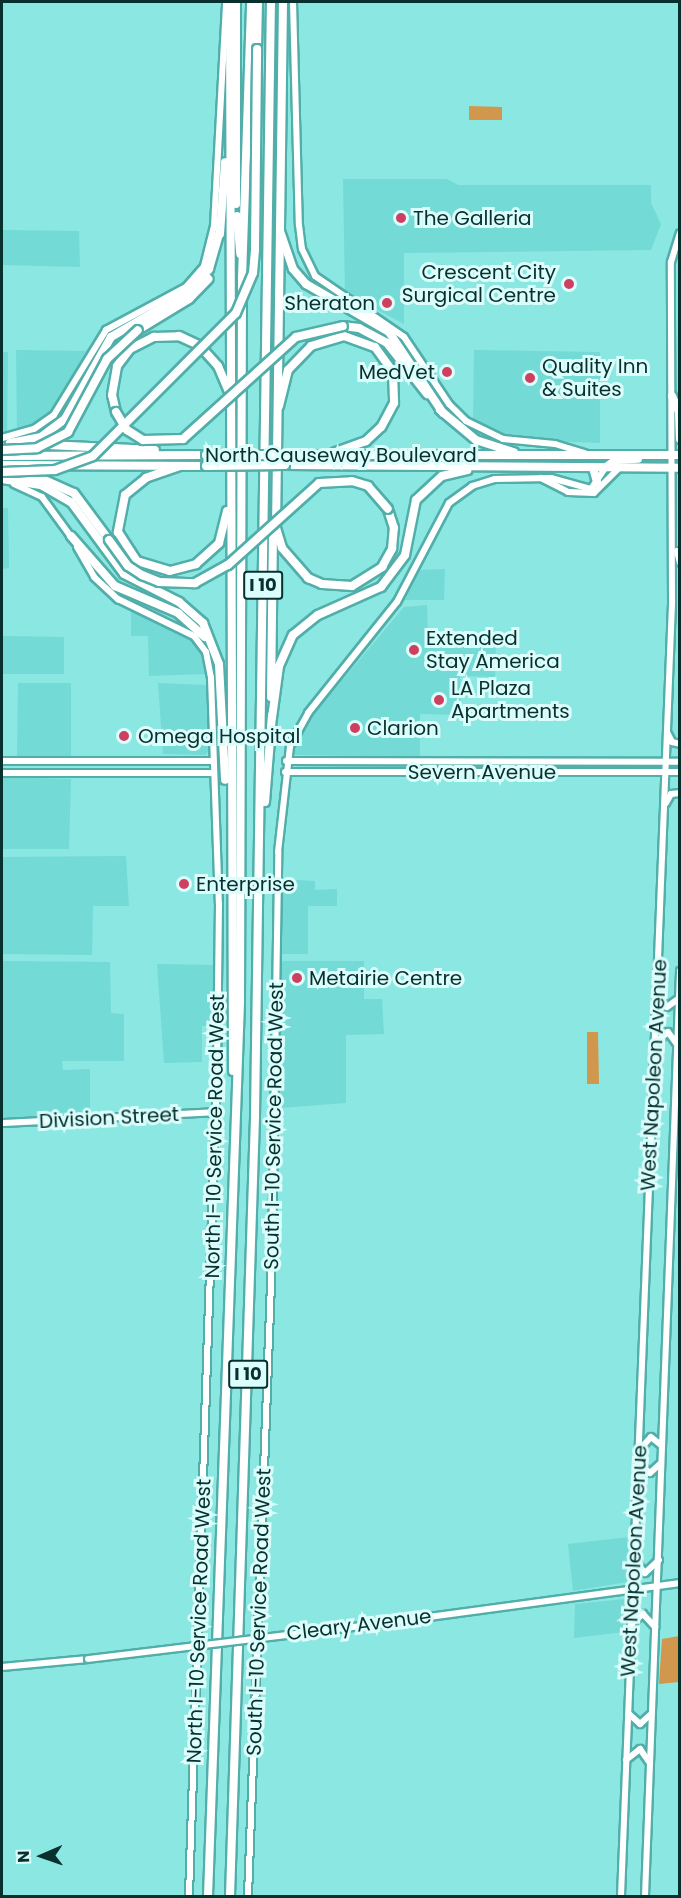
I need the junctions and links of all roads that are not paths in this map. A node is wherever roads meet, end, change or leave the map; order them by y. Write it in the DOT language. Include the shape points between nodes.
graph roads {
  1 [pos="228,2"];
  2 [pos="236,2"];
  3 [pos="250,2"];
  4 [pos="258,2"];
  5 [pos="271,2"];
  6 [pos="283,2"];
  7 [pos="292,2"];
  8 [pos="228,130"];
  9 [pos="278,212"];
  10 [pos="217,228"];
  11 [pos="680,233"];
  12 [pos="676,254"];
  13 [pos="242,261"];
  14 [pos="680,365"];
  15 [pos="672,386"];
  16 [pos="672,396"];
  17 [pos="231,399"];
  18 [pos="443,413"];
  19 [pos="276,428"];
  20 [pos="2,438"];
  21 [pos="680,439"];
  22 [pos="6,443"];
  23 [pos="2,450"];
  24 [pos="107,451"];
  25 [pos="527,454"];
  26 [pos="588,454"];
  27 [pos="605,454"];
  28 [pos="324,455"];
  29 [pos="656,455"];
  30 [pos="676,455"];
  31 [pos="2,456"];
  32 [pos="2,465"];
  33 [pos="180,466"];
  34 [pos="492,467"];
  35 [pos="606,467"];
  36 [pos="620,467"];
  37 [pos="678,467"];
  38 [pos="590,468"];
  39 [pos="2,472"];
  40 [pos="540,478"];
  41 [pos="2,480"];
  42 [pos="597,482"];
  43 [pos="230,483"];
  44 [pos="275,503"];
  45 [pos="674,510"];
  46 [pos="71,536"];
  47 [pos="680,563"];
  48 [pos="217,653"];
  49 [pos="272,718"];
  50 [pos="666,729"];
  51 [pos="680,744"];
  52 [pos="2,761"];
  53 [pos="185,761"];
  54 [pos="213,761"];
  55 [pos="286,761"];
  56 [pos="402,761"];
  57 [pos="666,762"];
  58 [pos="680,762"];
  59 [pos="285,772"];
  60 [pos="402,772"];
  61 [pos="665,772"];
  62 [pos="680,772"];
  63 [pos="2,773"];
  64 [pos="185,773"];
  65 [pos="214,773"];
  66 [pos="680,793"];
  67 [pos="665,806"];
  68 [pos="260,851"];
  69 [pos="680,971"];
  70 [pos="658,996"];
  71 [pos="678,999"];
  72 [pos="233,1008"];
  73 [pos="656,1044"];
  74 [pos="677,1047"];
  75 [pos="216,1112"];
  76 [pos="2,1123"];
  77 [pos="236,1132"];
  78 [pos="661,1446"];
  79 [pos="640,1450"];
  80 [pos="639,1464"];
  81 [pos="660,1464"];
  82 [pos="634,1560"];
  83 [pos="659,1560"];
  84 [pos="680,1583"];
  85 [pos="658,1586"];
  86 [pos="632,1590"];
  87 [pos="630,1624"];
  88 [pos="655,1628"];
  89 [pos="2,1668"];
  90 [pos="627,1711"];
  91 [pos="652,1713"];
  92 [pos="650,1762"];
  93 [pos="625,1763"];
  94 [pos="189,1896"];
  95 [pos="208,1896"];
  96 [pos="230,1896"];
  97 [pos="248,1896"];
  98 [pos="621,1896"];
  99 [pos="645,1896"];
  1 -- 8 [label="highway"];
  1 -- 10 [label="street"];
  2 -- 13 [label="highway" via="237,245"];
  3 -- 13 [label="highway, I 10"];
  4 -- 39 [label="highway, bridge" via="255,249 253,273 236,314 93,456 55,470"];
  5 -- 68 [label="highway, I 10"];
  6 -- 9 [label="highway"];
  7 -- 26 [label="street" via="292,109 302,249 315,276 404,337 449,404 466,421 503,439"];
  8 -- 10 [label="highway"];
  8 -- 17 [label="highway"];
  9 -- 18 [label="highway" via="284,250 293,269 319,294 389,332"];
  9 -- 19 [label="highway"];
  10 -- 20 [label="street" via="204,266 186,287 115,322 94,346 60,410 34,429"];
  10 -- 22 [label="highway" via="209,269 190,291 111,338 65,420 41,436"];
  10 -- 23 [label="highway, bridge" via="216,265 197,292 138,330 107,359 68,432 37,448"];
  11 -- 12 [label="street"];
  12 -- 15 [label="street"];
  13 -- 77 [label="highway, I 10"];
  14 -- 15 [label="street"];
  15 -- 16 [label="street"];
  16 -- 21 [label="highway" via="679,412"];
  16 -- 30 [label="street"];
  17 -- 18 [label="highway, bridge" via="211,355 179,336 154,337 130,349 117,366 112,394 116,412 127,430 143,440 183,439 296,337 343,326 359,328 387,343"];
  17 -- 43 [label="highway"];
  18 -- 25 [label="highway" via="488,446"];
  19 -- 28 [label="highway" via="288,370 311,346 344,336 364,340 389,364 396,388 387,417 366,441"];
  19 -- 44 [label="highway"];
  22 -- 24 [label="highway"];
  24 -- 28 [label="highway, North Causeway Boulevard, bridge"];
  24 -- 31 [label="highway, North Causeway Boulevard"];
  25 -- 26 [label="highway, North Causeway Boulevard"];
  25 -- 28 [label="highway, North Causeway Boulevard"];
  26 -- 27 [label="highway, North Causeway Boulevard"];
  27 -- 29 [label="highway, North Causeway Boulevard"];
  27 -- 38 [label="highway"];
  29 -- 30 [label="highway, North Causeway Boulevard"];
  29 -- 35 [label="highway" via="616,460"];
  30 -- 37 [label="highway"];
  32 -- 33 [label="highway, North Causeway Boulevard"];
  33 -- 34 [label="highway, North Causeway Boulevard, bridge"];
  33 -- 43 [label="highway" via="136,484 125,495 118,532 137,561 170,571 195,564 219,543 226,527"];
  34 -- 38 [label="highway, North Causeway Boulevard"];
  34 -- 49 [label="highway" via="448,474 423,491 412,510 405,555 396,573 374,592 318,615 293,635 279,666"];
  35 -- 36 [label="highway, North Causeway Boulevard"];
  35 -- 38 [label="highway, North Causeway Boulevard"];
  35 -- 42 [label="street"];
  36 -- 37 [label="highway, North Causeway Boulevard"];
  36 -- 40 [label="street, South I-10 Service Road West" via="594,493 568,492"];
  37 -- 45 [label="street, West Napoleon Avenue"];
  38 -- 42 [label="highway"];
  40 -- 42 [label="street, South I-10 Service Road West" via="580,489 591,489"];
  40 -- 55 [label="street, South I-10 Service Road West" via="484,481 449,503 397,602 308,713"];
  41 -- 44 [label="highway, bridge" via="40,478 65,488 84,503 128,566 159,582 195,583 228,564 320,483 352,481 368,486 388,509 394,528 392,549 382,567 368,579 338,587 308,578 282,548"];
  41 -- 46 [label="street, North I-10 Service Road West" via="42,497"];
  41 -- 48 [label="highway" via="56,492 71,502 124,574 180,602 203,623"];
  43 -- 72 [label="highway"];
  44 -- 49 [label="highway"];
  45 -- 47 [label="street"];
  45 -- 50 [label="street, West Napoleon Avenue"];
  46 -- 48 [label="highway" via="105,579 191,621"];
  46 -- 54 [label="street, North I-10 Service Road West" via="94,577 118,599 183,628 203,646 211,678"];
  48 -- 72 [label="highway"];
  49 -- 68 [label="highway"];
  50 -- 51 [label="street" via="672,742"];
  50 -- 57 [label="street, West Napoleon Avenue"];
  52 -- 53 [label="street"];
  53 -- 54 [label="street"];
  53 -- 64 [label="street"];
  54 -- 65 [label="street, North I-10 Service Road West"];
  55 -- 56 [label="street, Severn Avenue"];
  55 -- 59 [label="street, South I-10 Service Road West"];
  56 -- 57 [label="street, Severn Avenue"];
  56 -- 60 [label="street"];
  57 -- 58 [label="street, Severn Avenue"];
  57 -- 61 [label="street, West Napoleon Avenue"];
  59 -- 60 [label="street, Severn Avenue"];
  59 -- 97 [label="street, South I-10 Service Road West" via="278,852 272,1256"];
  60 -- 61 [label="street, Severn Avenue"];
  61 -- 62 [label="street, Severn Avenue"];
  61 -- 67 [label="street, West Napoleon Avenue"];
  63 -- 64 [label="street"];
  64 -- 65 [label="street"];
  65 -- 75 [label="street, North I-10 Service Road West" via="219,904"];
  66 -- 67 [label="street" via="671,794"];
  67 -- 70 [label="street, West Napoleon Avenue"];
  68 -- 96 [label="highway, I 10"];
  69 -- 71 [label="street, West Napoleon Avenue"];
  70 -- 71 [label="street" via="667,1007"];
  70 -- 73 [label="street, West Napoleon Avenue"];
  71 -- 74 [label="street, West Napoleon Avenue"];
  72 -- 77 [label="highway"];
  73 -- 74 [label="street" via="668,1032"];
  73 -- 79 [label="street, West Napoleon Avenue"];
  74 -- 78 [label="street, West Napoleon Avenue"];
  75 -- 76 [label="street, Division Street"];
  75 -- 94 [label="street, North I-10 Service Road West"];
  77 -- 95 [label="highway, I 10"];
  78 -- 79 [label="street" via="651,1437"];
  78 -- 81 [label="street, West Napoleon Avenue"];
  79 -- 80 [label="street, West Napoleon Avenue"];
  80 -- 81 [label="street" via="650,1473"];
  80 -- 82 [label="street, West Napoleon Avenue"];
  81 -- 83 [label="street, West Napoleon Avenue"];
  82 -- 83 [label="street" via="645,1573"];
  82 -- 86 [label="street, West Napoleon Avenue"];
  83 -- 85 [label="street, West Napoleon Avenue"];
  84 -- 85 [label="street, Cleary Avenue"];
  85 -- 86 [label="street, Cleary Avenue"];
  85 -- 88 [label="street, West Napoleon Avenue"];
  86 -- 87 [label="street, West Napoleon Avenue"];
  86 -- 89 [label="street, Cleary Avenue, bridge"];
  87 -- 88 [label="street" via="643,1614"];
  87 -- 90 [label="street, West Napoleon Avenue"];
  88 -- 91 [label="street, West Napoleon Avenue"];
  90 -- 91 [label="street" via="637,1724"];
  90 -- 93 [label="street, West Napoleon Avenue"];
  91 -- 92 [label="street, West Napoleon Avenue"];
  92 -- 93 [label="street" via="636,1749"];
  92 -- 99 [label="street, West Napoleon Avenue"];
  93 -- 98 [label="street, West Napoleon Avenue"];
}
